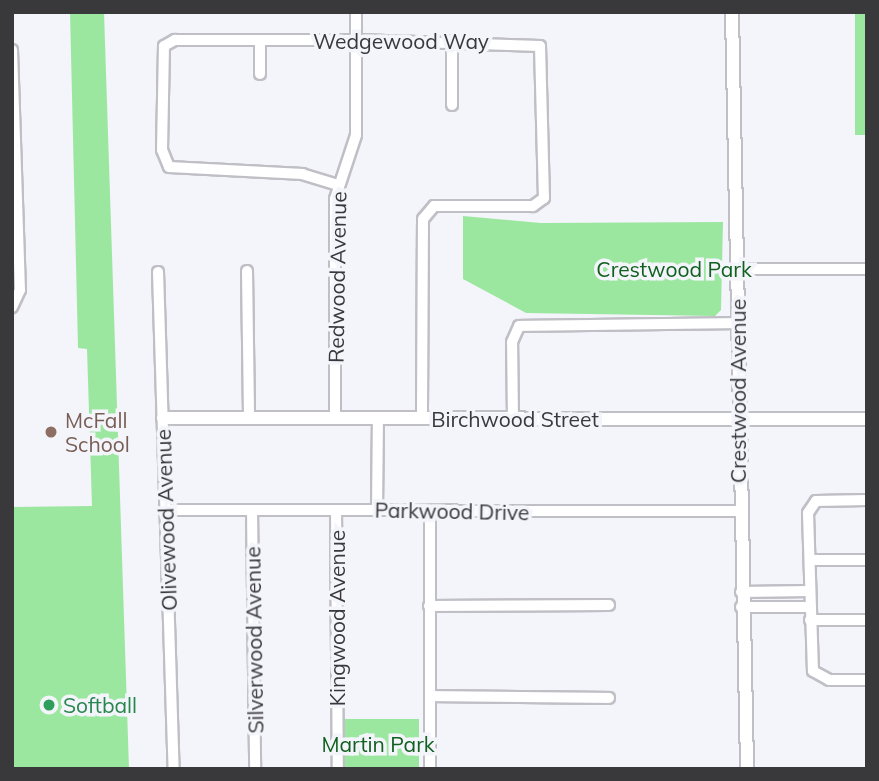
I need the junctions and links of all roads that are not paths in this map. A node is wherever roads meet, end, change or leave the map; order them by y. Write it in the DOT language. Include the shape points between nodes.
graph roads {
  1 [pos="356,12"];
  2 [pos="732,12"];
  3 [pos="356,40"];
  4 [pos="452,41"];
  5 [pos="260,42"];
  6 [pos="12,50"];
  7 [pos="260,74"];
  8 [pos="14,80"];
  9 [pos="452,106"];
  10 [pos="338,185"];
  11 [pos="15,217"];
  12 [pos="738,269"];
  13 [pos="867,269"];
  14 [pos="247,271"];
  15 [pos="158,272"];
  16 [pos="12,307"];
  17 [pos="737,323"];
  18 [pos="163,418"];
  19 [pos="737,418"];
  20 [pos="249,419"];
  21 [pos="335,419"];
  22 [pos="378,419"];
  23 [pos="422,419"];
  24 [pos="513,419"];
  25 [pos="867,419"];
  26 [pos="867,500"];
  27 [pos="165,510"];
  28 [pos="252,510"];
  29 [pos="336,510"];
  30 [pos="377,510"];
  31 [pos="430,511"];
  32 [pos="738,511"];
  33 [pos="810,560"];
  34 [pos="867,560"];
  35 [pos="810,591"];
  36 [pos="741,592"];
  37 [pos="609,605"];
  38 [pos="429,606"];
  39 [pos="741,607"];
  40 [pos="810,607"];
  41 [pos="810,620"];
  42 [pos="867,620"];
  43 [pos="867,680"];
  44 [pos="430,696"];
  45 [pos="609,698"];
  46 [pos="174,769"];
  47 [pos="256,769"];
  48 [pos="338,769"];
  49 [pos="430,769"];
  50 [pos="747,769"];
  1 -- 3 [label="street, Redwood Avenue"];
  2 -- 12 [label="street, Crestwood Avenue"];
  3 -- 4 [label="street, Wedgewood Way"];
  3 -- 5 [label="street, Wedgewood Way"];
  3 -- 10 [label="street, Redwood Avenue" via="356,135"];
  4 -- 9 [label="street"];
  4 -- 23 [label="street, Wedgewood Way" via="540,46 544,198 533,206 434,206 423,219"];
  5 -- 7 [label="street"];
  5 -- 10 [label="street, Wedgewood Way" via="175,40 164,46 163,155 179,171 268,171"];
  6 -- 8 [label="street"];
  8 -- 11 [label="street"];
  10 -- 21 [label="street, Redwood Avenue"];
  11 -- 16 [label="street" via="20,290"];
  12 -- 13 [label="street"];
  12 -- 17 [label="street, Crestwood Avenue"];
  14 -- 20 [label="street"];
  15 -- 18 [label="street, Olivewood Avenue"];
  17 -- 19 [label="street, Crestwood Avenue"];
  17 -- 24 [label="street" via="523,324 512,342"];
  18 -- 20 [label="street, Birchwood Street"];
  18 -- 27 [label="street, Olivewood Avenue"];
  19 -- 24 [label="street, Birchwood Street"];
  19 -- 25 [label="street, Birchwood Street"];
  19 -- 32 [label="street, Crestwood Avenue"];
  20 -- 21 [label="street, Birchwood Street"];
  21 -- 22 [label="street, Birchwood Street"];
  22 -- 23 [label="street, Birchwood Street"];
  22 -- 30 [label="street"];
  23 -- 24 [label="street, Birchwood Street"];
  26 -- 33 [label="street" via="835,499 811,505"];
  27 -- 28 [label="street, Parkwood Drive"];
  27 -- 46 [label="street, Olivewood Avenue"];
  28 -- 29 [label="street, Parkwood Drive"];
  28 -- 47 [label="street, Silverwood Avenue"];
  29 -- 30 [label="street, Parkwood Drive"];
  29 -- 48 [label="street, Kingwood Avenue"];
  30 -- 31 [label="street, Parkwood Drive"];
  31 -- 32 [label="street, Parkwood Drive"];
  31 -- 38 [label="street"];
  32 -- 36 [label="street, Crestwood Avenue"];
  33 -- 34 [label="street"];
  33 -- 35 [label="street"];
  35 -- 36 [label="street"];
  35 -- 40 [label="street"];
  36 -- 39 [label="street, Crestwood Avenue"];
  37 -- 38 [label="street"];
  38 -- 44 [label="street"];
  39 -- 40 [label="street"];
  39 -- 50 [label="street, Crestwood Avenue"];
  40 -- 41 [label="street"];
  41 -- 42 [label="street"];
  41 -- 43 [label="street" via="812,666 822,679"];
  44 -- 45 [label="street"];
  44 -- 49 [label="street"];
}
